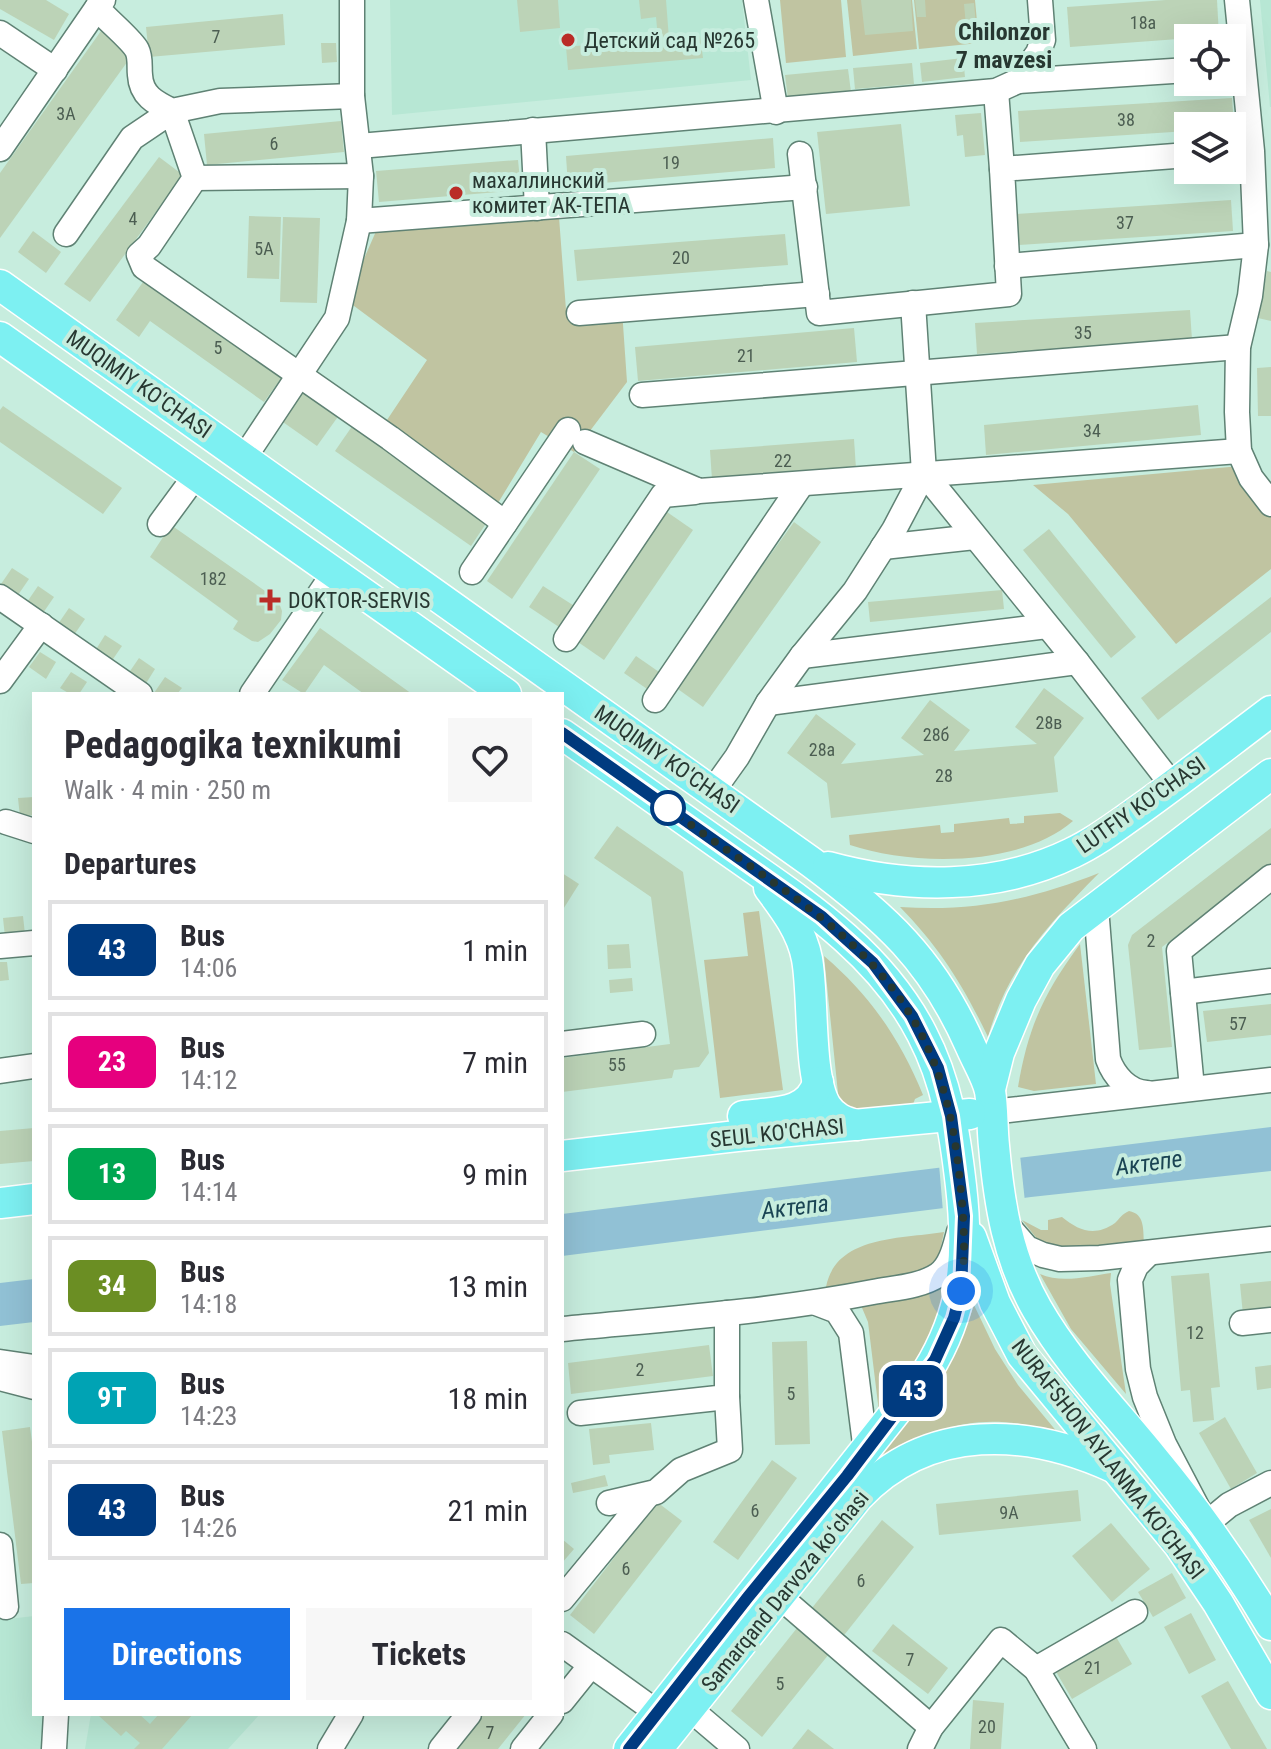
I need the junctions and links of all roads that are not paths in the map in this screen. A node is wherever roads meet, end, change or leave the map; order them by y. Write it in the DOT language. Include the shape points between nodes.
graph roads {
  1 [pos="352,0"];
  2 [pos="756,0"];
  3 [pos="1040,0"];
  4 [pos="1237,0"];
  5 [pos="100,4"];
  6 [pos="1237,24"];
  7 [pos="0,33"];
  8 [pos="55,70"];
  9 [pos="1174,71"];
  10 [pos="1007,86"];
  11 [pos="352,96"];
  12 [pos="172,111"];
  13 [pos="776,112"];
  14 [pos="533,130"];
  15 [pos="359,146"];
  16 [pos="0,149"];
  17 [pos="800,154"];
  18 [pos="1174,156"];
  19 [pos="1246,158"];
  20 [pos="1002,169"];
  21 [pos="361,176"];
  22 [pos="195,178"];
  23 [pos="805,187"];
  24 [pos="1263,189"];
  25 [pos="537,208"];
  26 [pos="359,221"];
  27 [pos="66,234"];
  28 [pos="1256,245"];
  29 [pos="1007,266"];
  30 [pos="1,288"];
  31 [pos="817,294"];
  32 [pos="913,303"];
  33 [pos="579,313"];
  34 [pos="0,337"];
  35 [pos="1238,347"];
  36 [pos="918,373"];
  37 [pos="299,374"];
  38 [pos="642,395"];
  39 [pos="1239,451"];
  40 [pos="244,458"];
  41 [pos="924,473"];
  42 [pos="196,475"];
  43 [pos="801,485"];
  44 [pos="699,491"];
  45 [pos="1271,504"];
  46 [pos="335,523"];
  47 [pos="505,523"];
  48 [pos="160,524"];
  49 [pos="975,537"];
  50 [pos="883,547"];
  51 [pos="308,555"];
  52 [pos="472,572"];
  53 [pos="334,573"];
  54 [pos="0,597"];
  55 [pos="41,625"];
  56 [pos="1047,626"];
  57 [pos="566,639"];
  58 [pos="802,656"];
  59 [pos="1077,662"];
  60 [pos="0,681"];
  61 [pos="137,692"];
  62 [pos="253,692"];
  63 [pos="499,692"];
  64 [pos="655,700"];
  65 [pos="768,703"];
  66 [pos="1271,711"];
  67 [pos="564,735"];
  68 [pos="1271,774"];
  69 [pos="1173,786"];
  70 [pos="712,792"];
  71 [pos="6,822"];
  72 [pos="32,830"];
  73 [pos="811,862"];
  74 [pos="749,865"];
  75 [pos="1271,877"];
  76 [pos="1096,907"];
  77 [pos="32,943"];
  78 [pos="0,946"];
  79 [pos="1271,981"];
  80 [pos="1183,992"];
  81 [pos="643,1034"];
  82 [pos="564,1044"];
  83 [pos="32,1066"];
  84 [pos="0,1071"];
  85 [pos="1271,1080"];
  86 [pos="818,1082"];
  87 [pos="1192,1088"];
  88 [pos="1150,1093"];
  89 [pos="991,1101"];
  90 [pos="951,1116"];
  91 [pos="857,1125"];
  92 [pos="564,1137"];
  93 [pos="994,1148"];
  94 [pos="564,1156"];
  95 [pos="32,1199"];
  96 [pos="0,1203"];
  97 [pos="1001,1212"];
  98 [pos="964,1216"];
  99 [pos="32,1217"];
  100 [pos="0,1221"];
  101 [pos="1271,1239"];
  102 [pos="1149,1253"];
  103 [pos="1108,1258"];
  104 [pos="1130,1287"];
  105 [pos="816,1296"];
  106 [pos="564,1313"];
  107 [pos="727,1313"];
  108 [pos="1271,1320"];
  109 [pos="1242,1323"];
  110 [pos="564,1329"];
  111 [pos="0,1362"];
  112 [pos="32,1367"];
  113 [pos="0,1378"];
  114 [pos="32,1386"];
  115 [pos="727,1397"];
  116 [pos="580,1413"];
  117 [pos="866,1452"];
  118 [pos="1115,1468"];
  119 [pos="1271,1483"];
  120 [pos="648,1495"];
  121 [pos="609,1503"];
  122 [pos="1206,1524"];
  123 [pos="0,1545"];
  124 [pos="779,1596"];
  125 [pos="564,1597"];
  126 [pos="6,1607"];
  127 [pos="1135,1612"];
  128 [pos="1271,1625"];
  129 [pos="564,1645"];
  130 [pos="591,1665"];
  131 [pos="1036,1669"];
  132 [pos="1271,1694"];
  133 [pos="564,1699"];
  134 [pos="690,1709"];
  135 [pos="658,1713"];
  136 [pos="56,1716"];
  137 [pos="350,1716"];
  138 [pos="549,1716"];
  139 [pos="457,1718"];
  140 [pos="926,1738"];
  141 [pos="54,1749"];
  142 [pos="330,1749"];
  143 [pos="441,1749"];
  144 [pos="523,1749"];
  145 [pos="629,1749"];
  146 [pos="657,1749"];
  147 [pos="737,1749"];
  148 [pos="1084,1749"];
  1 -- 11 [label="street"];
  2 -- 13 [label="street"];
  3 -- 10 [label="street" via="1043,40 1038,53"];
  4 -- 6 [label="street"];
  5 -- 8 [label="street"];
  5 -- 12 [label="street" via="111,25 136,48 142,88 151,100"];
  7 -- 8 [label="street"];
  8 -- 16 [label="street"];
  9 -- 10 [label="street"];
  10 -- 13 [label="street"];
  10 -- 20 [label="street"];
  11 -- 12 [label="street" via="220,101"];
  11 -- 15 [label="street"];
  12 -- 22 [label="street"];
  12 -- 27 [label="street" via="132,138"];
  13 -- 14 [label="street"];
  14 -- 15 [label="street"];
  14 -- 25 [label="street"];
  15 -- 21 [label="street"];
  17 -- 23 [label="street"];
  18 -- 20 [label="street"];
  19 -- 24 [label="street"];
  20 -- 29 [label="street"];
  21 -- 22 [label="street"];
  21 -- 26 [label="street"];
  22 -- 37 [label="street" via="139,255 144,267"];
  23 -- 25 [label="street"];
  23 -- 31 [label="street"];
  24 -- 28 [label="street"];
  25 -- 26 [label="street"];
  26 -- 37 [label="street" via="337,318"];
  28 -- 29 [label="street"];
  28 -- 35 [label="street"];
  29 -- 32 [label="street" via="1009,294"];
  30 -- 40 [label="main road, MUQIMIY KO'CHASI"];
  31 -- 32 [label="street" via="819,313"];
  31 -- 33 [label="street"];
  32 -- 36 [label="street"];
  34 -- 42 [label="main road, MUQIMIY KO'CHASI"];
  35 -- 36 [label="street"];
  35 -- 39 [label="street"];
  36 -- 38 [label="street"];
  36 -- 41 [label="street"];
  37 -- 40 [label="street"];
  37 -- 47 [label="street"];
  39 -- 41 [label="street"];
  39 -- 45 [label="street"];
  40 -- 46 [label="main road, MUQIMIY KO'CHASI"];
  41 -- 43 [label="street"];
  41 -- 49 [label="street"];
  41 -- 50 [label="street"];
  42 -- 48 [label="street"];
  42 -- 51 [label="main road, MUQIMIY KO'CHASI"];
  43 -- 44 [label="street"];
  43 -- 64 [label="street"];
  44 -- 47 [label="street" via="577,436"];
  44 -- 57 [label="street" via="663,495"];
  46 -- 51 [label="main road" via="321,522 310,529 304,543"];
  46 -- 70 [label="main road, MUQIMIY KO'CHASI"];
  47 -- 52 [label="street"];
  49 -- 50 [label="street"];
  49 -- 56 [label="street"];
  50 -- 58 [label="street"];
  51 -- 53 [label="main road, MUQIMIY KO'CHASI"];
  53 -- 62 [label="street"];
  53 -- 63 [label="main road, MUQIMIY KO'CHASI"];
  54 -- 55 [label="street"];
  55 -- 60 [label="street"];
  55 -- 61 [label="street"];
  56 -- 58 [label="street"];
  56 -- 59 [label="street"];
  58 -- 65 [label="street"];
  59 -- 65 [label="street"];
  59 -- 69 [label="street"];
  65 -- 70 [label="street"];
  66 -- 69 [label="main road, LUTFIY KO'CHASI"];
  67 -- 74 [label="main road, MUQIMIY KO'CHASI"];
  68 -- 76 [label="main road"];
  69 -- 73 [label="main road, LUTFIY KO'CHASI" via="1076,852 1005,877 907,882"];
  70 -- 73 [label="main road, MUQIMIY KO'CHASI"];
  71 -- 72 [label="street"];
  73 -- 89 [label="main road, MUQIMIY KO'CHASI" via="899,933 929,971 959,1021"];
  74 -- 86 [label="main road" via="785,910 803,946"];
  74 -- 90 [label="main road, MUQIMIY KO'CHASI" via="840,932 886,979 923,1034"];
  75 -- 80 [label="street" via="1179,951"];
  76 -- 88 [label="street" via="1108,1059 1124,1083"];
  76 -- 89 [label="main road" via="1061,938 1030,982 1003,1044"];
  77 -- 78 [label="street"];
  79 -- 80 [label="street"];
  80 -- 87 [label="street"];
  81 -- 82 [label="street"];
  83 -- 84 [label="street"];
  85 -- 87 [label="street"];
  86 -- 91 [label="main road" via="830,1111"];
  86 -- 92 [label="main road" via="809,1101 792,1110"];
  87 -- 88 [label="street"];
  88 -- 89 [label="street"];
  89 -- 90 [label="main road, SEUL KO'CHASI"];
  89 -- 93 [label="main road, MUQIMIY KO'CHASI"];
  90 -- 91 [label="main road, SEUL KO'CHASI"];
  90 -- 98 [label="main road, MUQIMIY KO'CHASI"];
  91 -- 94 [label="main road, SEUL KO'CHASI"];
  93 -- 97 [label="main road, NURAFSHON AYLANMA KO'CHASI"];
  95 -- 96 [label="main road"];
  97 -- 103 [label="street" via="1012,1234 1037,1254"];
  97 -- 122 [label="main road, NURAFSHON AYLANMA KO'CHASI" via="1038,1311"];
  98 -- 105 [label="street" via="948,1264 936,1276 914,1284"];
  98 -- 117 [label="main road, Samarqand Darvoza koʻchasi" via="963,1278 949,1332 927,1372"];
  98 -- 118 [label="main road, NURAFSHON AYLANMA KO'CHASI" via="1011,1337"];
  99 -- 100 [label="main road"];
  101 -- 102 [label="street"];
  102 -- 103 [label="street"];
  102 -- 104 [label="street" via="1132,1273"];
  103 -- 104 [label="street" via="1124,1269"];
  104 -- 122 [label="street" via="1145,1397"];
  105 -- 106 [label="street"];
  105 -- 107 [label="street"];
  105 -- 117 [label="street" via="837,1311 851,1333"];
  107 -- 110 [label="street"];
  107 -- 115 [label="street"];
  108 -- 109 [label="street"];
  111 -- 112 [label="street"];
  113 -- 114 [label="street"];
  115 -- 116 [label="street"];
  115 -- 120 [label="street" via="730,1450 681,1470"];
  117 -- 135 [label="main road, Samarqand Darvoza koʻchasi"];
  118 -- 124 [label="main road, Samarqand Darvoza koʻchasi" via="1076,1451 1009,1438 932,1449 866,1489"];
  118 -- 132 [label="main road, NURAFSHON AYLANMA KO'CHASI" via="1179,1545"];
  119 -- 122 [label="street"];
  120 -- 121 [label="street"];
  120 -- 125 [label="street"];
  122 -- 128 [label="main road, NURAFSHON AYLANMA KO'CHASI"];
  123 -- 126 [label="street"];
  124 -- 134 [label="main road, Samarqand Darvoza koʻchasi"];
  124 -- 140 [label="street"];
  127 -- 131 [label="street"];
  129 -- 130 [label="street"];
  130 -- 133 [label="street"];
  130 -- 135 [label="street"];
  131 -- 140 [label="street" via="1001,1640"];
  131 -- 148 [label="street"];
  134 -- 146 [label="main road, Samarqand Darvoza koʻchasi"];
  134 -- 147 [label="street"];
  135 -- 145 [label="main road, Samarqand Darvoza koʻchasi"];
  136 -- 141 [label="street"];
  137 -- 142 [label="street"];
  138 -- 144 [label="street"];
  139 -- 143 [label="street"];
}
